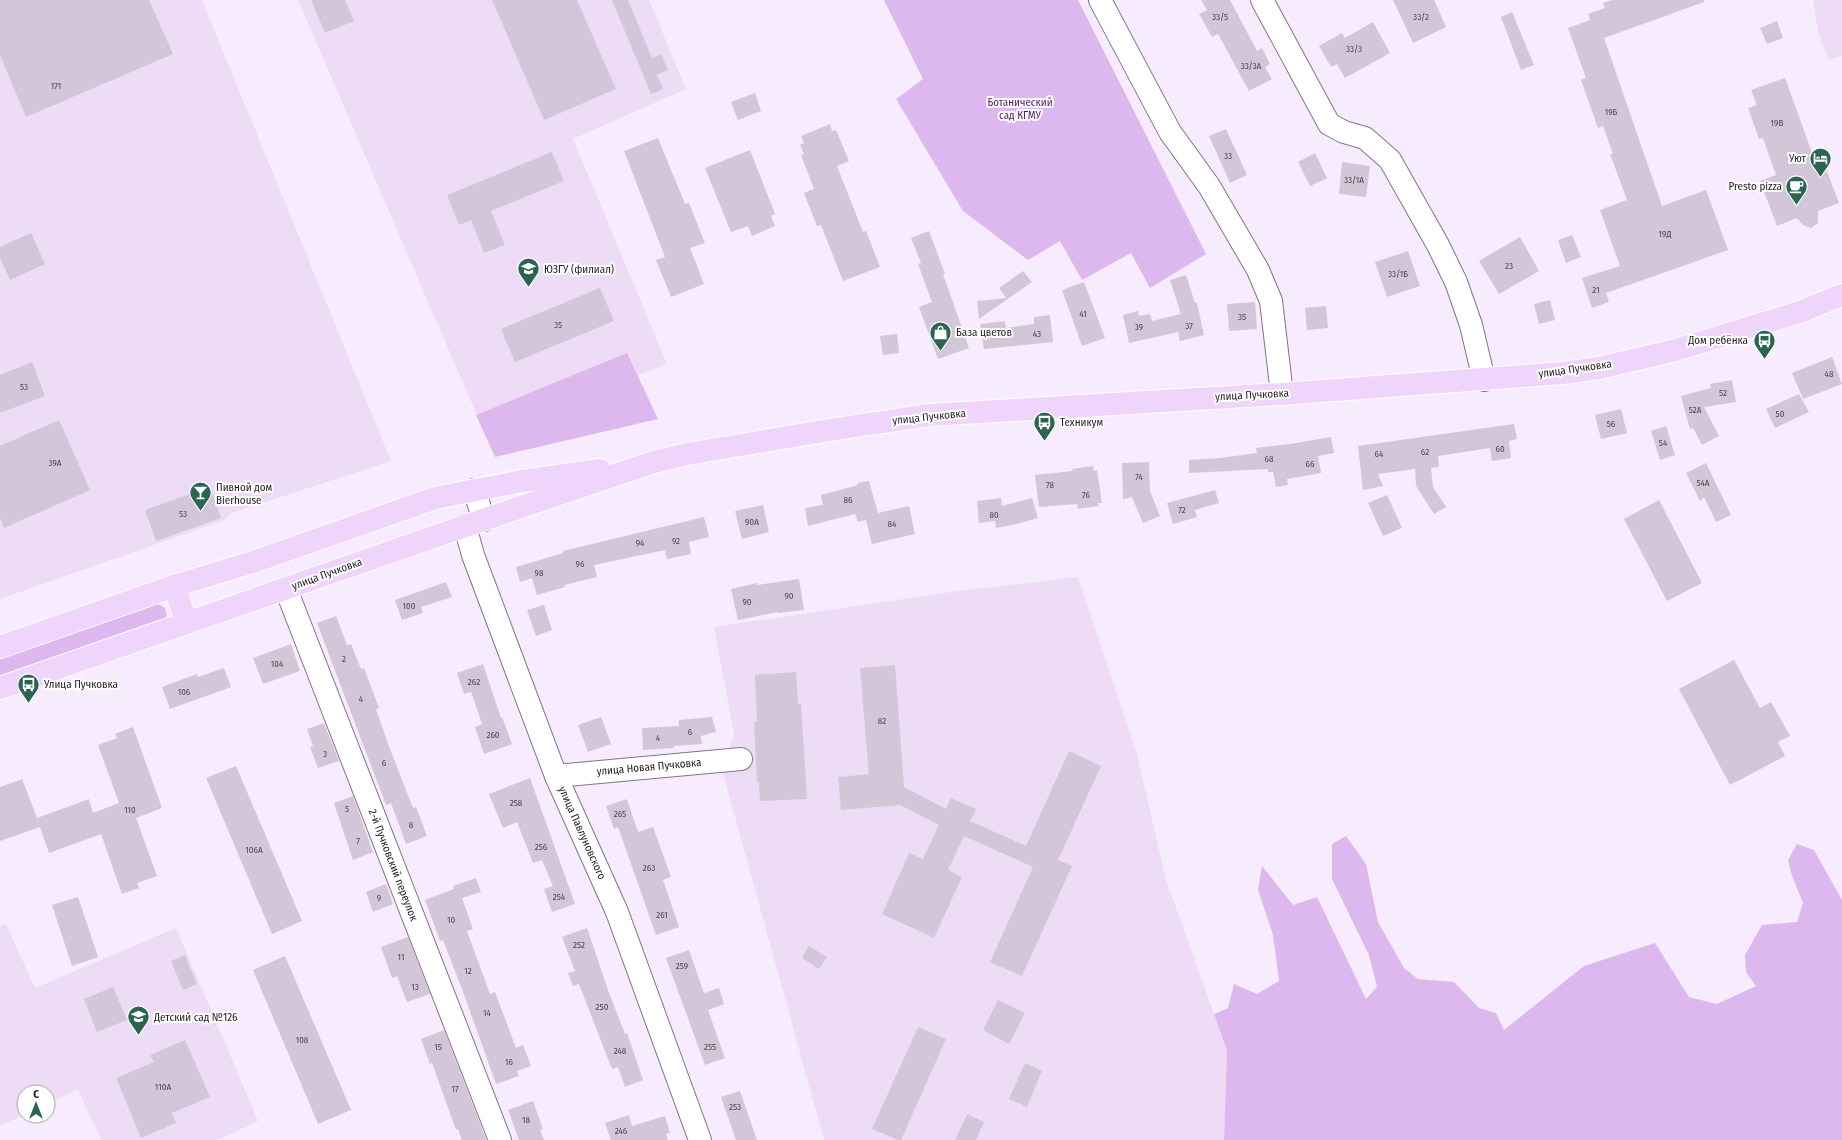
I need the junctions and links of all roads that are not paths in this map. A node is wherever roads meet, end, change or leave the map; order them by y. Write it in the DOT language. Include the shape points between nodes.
graph roads {
  1 [pos="1100,0"];
  2 [pos="1262,0"];
  3 [pos="1842,295"];
  4 [pos="1484,380"];
  5 [pos="1282,394"];
  6 [pos="654,462"];
  7 [pos="474,490"];
  8 [pos="474,523"];
  9 [pos="174,586"];
  10 [pos="286,589"];
  11 [pos="187,623"];
  12 [pos="0,647"];
  13 [pos="0,688"];
  14 [pos="741,759"];
  15 [pos="556,776"];
  16 [pos="500,1140"];
  17 [pos="700,1140"];
  1 -- 5 [label="street" via="1170,132 1209,186 1258,270 1271,301"];
  2 -- 4 [label="street" via="1329,124 1344,132 1366,138 1390,160 1456,282 1471,325"];
  3 -- 4 [label="main road, улица Пучковка" via="1790,316 1599,368"];
  4 -- 5 [label="main road, улица Пучковка"];
  5 -- 6 [label="main road, улица Пучковка" via="1108,403 920,417 757,442"];
  6 -- 7 [label="main road, улица Пучковка"];
  6 -- 8 [label="main road, улица Пучковка"];
  7 -- 8 [label="street, улица Павлуновского"];
  7 -- 9 [label="main road, улица Пучковка" via="435,498 252,562"];
  8 -- 10 [label="main road, улица Пучковка"];
  8 -- 15 [label="street, улица Павлуновского" via="473,555"];
  9 -- 11 [label="main road"];
  9 -- 12 [label="main road, улица Пучковка"];
  10 -- 11 [label="main road, улица Пучковка"];
  10 -- 16 [label="street, 2-й Пучковский переулок"];
  11 -- 13 [label="main road, улица Пучковка"];
  14 -- 15 [label="street, улица Новая Пучковка"];
  15 -- 17 [label="street, улица Павлуновского" via="617,912"];
}
